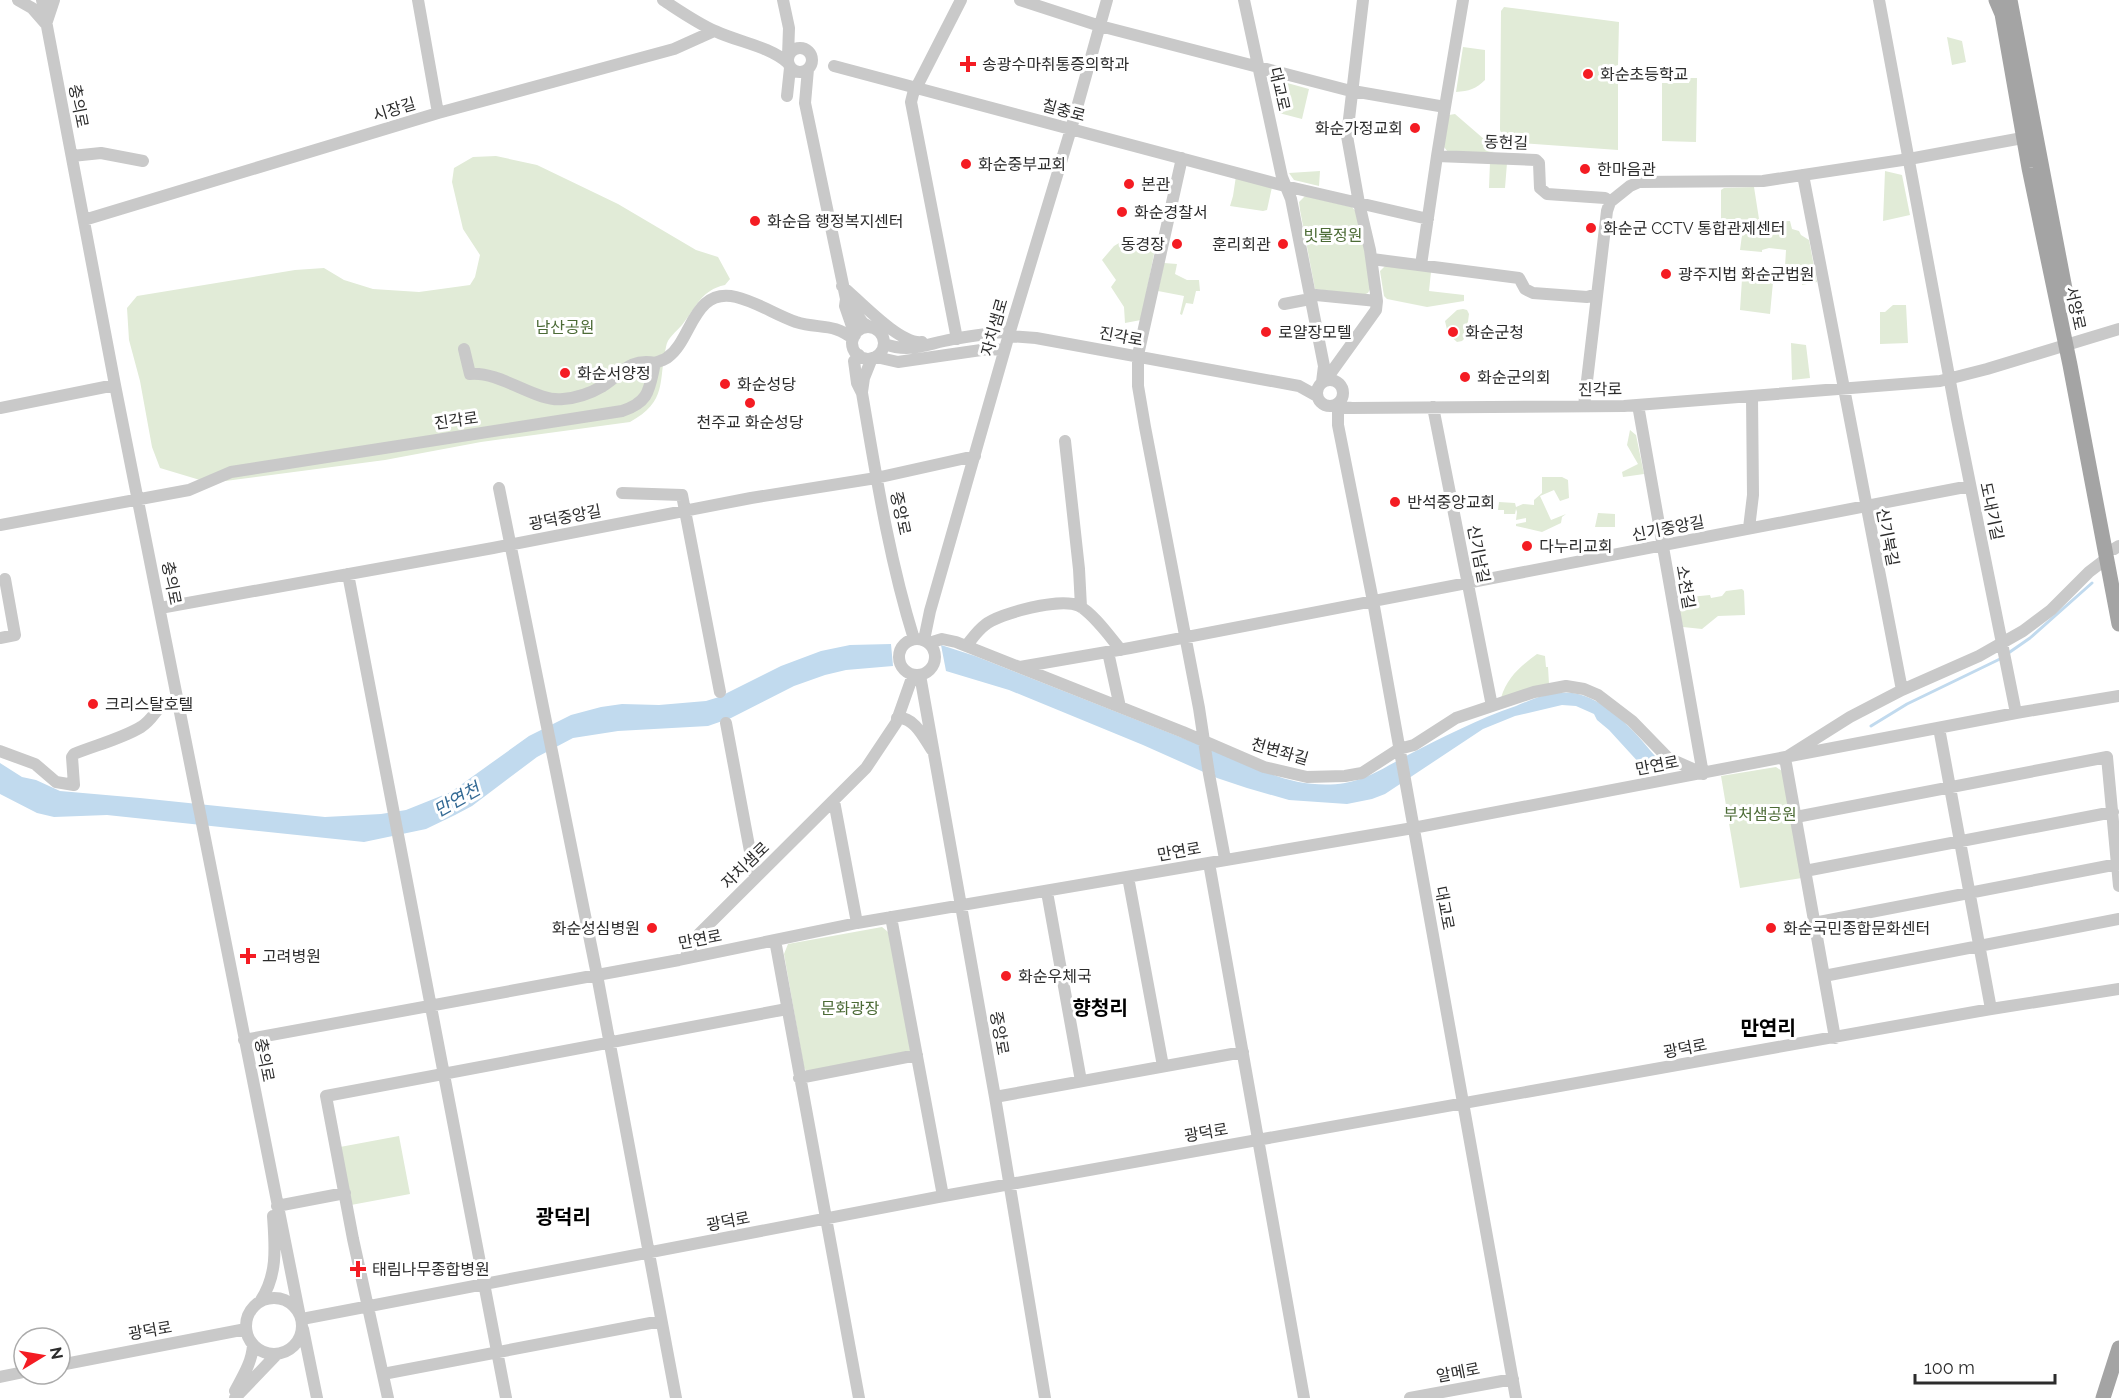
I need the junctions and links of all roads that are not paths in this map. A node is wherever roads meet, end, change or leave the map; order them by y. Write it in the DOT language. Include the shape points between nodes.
graph roads {
  1 [pos="18,0"];
  2 [pos="42,0"];
  3 [pos="54,0"];
  4 [pos="418,0"];
  5 [pos="663,0"];
  6 [pos="783,0"];
  7 [pos="961,0"];
  8 [pos="1020,0"];
  9 [pos="1107,0"];
  10 [pos="1244,0"];
  11 [pos="1362,0"];
  12 [pos="1463,0"];
  13 [pos="1880,0"];
  14 [pos="1996,0"];
  15 [pos="2010,0"];
  16 [pos="46,24"];
  17 [pos="1100,26"];
  18 [pos="789,28"];
  19 [pos="714,31"];
  20 [pos="769,49"];
  21 [pos="794,60"];
  22 [pos="834,66"];
  23 [pos="1257,66"];
  24 [pos="809,68"];
  25 [pos="916,87"];
  26 [pos="1353,91"];
  27 [pos="802,101"];
  28 [pos="1445,107"];
  29 [pos="438,113"];
  30 [pos="1071,129"];
  31 [pos="2017,139"];
  32 [pos="72,156"];
  33 [pos="1437,156"];
  34 [pos="1182,158"];
  35 [pos="1909,159"];
  36 [pos="143,161"];
  37 [pos="1803,175"];
  38 [pos="1285,186"];
  39 [pos="1610,202"];
  40 [pos="1359,203"];
  41 [pos="1428,219"];
  42 [pos="84,220"];
  43 [pos="1372,260"];
  44 [pos="1421,265"];
  45 [pos="842,285"];
  46 [pos="1597,294"];
  47 [pos="846,299"];
  48 [pos="1310,299"];
  49 [pos="1377,301"];
  50 [pos="1284,304"];
  51 [pos="870,327"];
  52 [pos="2119,329"];
  53 [pos="1009,334"];
  54 [pos="854,337"];
  55 [pos="957,339"];
  56 [pos="944,341"];
  57 [pos="884,344"];
  58 [pos="2070,345"];
  59 [pos="464,349"];
  60 [pos="1004,350"];
  61 [pos="859,355"];
  62 [pos="1138,356"];
  63 [pos="874,357"];
  64 [pos="655,363"];
  65 [pos="1326,375"];
  66 [pos="1950,380"];
  67 [pos="115,385"];
  68 [pos="1302,385"];
  69 [pos="1843,390"];
  70 [pos="861,393"];
  71 [pos="1317,396"];
  72 [pos="1752,397"];
  73 [pos="1336,404"];
  74 [pos="1638,405"];
  75 [pos="1584,406"];
  76 [pos="1356,407"];
  77 [pos="1433,407"];
  78 [pos="0,408"];
  79 [pos="1338,425"];
  80 [pos="1065,441"];
  81 [pos="975,456"];
  82 [pos="876,478"];
  83 [pos="1970,486"];
  84 [pos="499,488"];
  85 [pos="622,493"];
  86 [pos="139,500"];
  87 [pos="1866,506"];
  88 [pos="685,511"];
  89 [pos="0,525"];
  90 [pos="1749,528"];
  91 [pos="510,545"];
  92 [pos="1662,546"];
  93 [pos="2113,551"];
  94 [pos="2119,573"];
  95 [pos="348,574"];
  96 [pos="5,579"];
  97 [pos="1468,582"];
  98 [pos="1373,601"];
  99 [pos="1081,607"];
  100 [pos="160,608"];
  101 [pos="904,608"];
  102 [pos="930,611"];
  103 [pos="2119,624"];
  104 [pos="1185,637"];
  105 [pos="0,638"];
  106 [pos="922,640"];
  107 [pos="2003,645"];
  108 [pos="966,646"];
  109 [pos="1115,651"];
  110 [pos="1020,667"];
  111 [pos="917,675"];
  112 [pos="1902,690"];
  113 [pos="720,692"];
  114 [pos="2119,696"];
  115 [pos="178,700"];
  116 [pos="1492,706"];
  117 [pos="1120,707"];
  118 [pos="2016,713"];
  119 [pos="897,718"];
  120 [pos="726,723"];
  121 [pos="1939,728"];
  122 [pos="1204,743"];
  123 [pos="0,751"];
  124 [pos="1400,752"];
  125 [pos="935,754"];
  126 [pos="1785,758"];
  127 [pos="1703,774"];
  128 [pos="1950,786"];
  129 [pos="834,801"];
  130 [pos="2113,812"];
  131 [pos="1796,817"];
  132 [pos="1413,828"];
  133 [pos="1960,840"];
  134 [pos="1225,860"];
  135 [pos="1209,863"];
  136 [pos="2118,864"];
  137 [pos="1805,871"];
  138 [pos="1128,877"];
  139 [pos="755,878"];
  140 [pos="2119,886"];
  141 [pos="1047,892"];
  142 [pos="1969,893"];
  143 [pos="961,906"];
  144 [pos="891,917"];
  145 [pos="2119,919"];
  146 [pos="856,923"];
  147 [pos="1814,923"];
  148 [pos="775,940"];
  149 [pos="1979,946"];
  150 [pos="685,958"];
  151 [pos="597,975"];
  152 [pos="1824,976"];
  153 [pos="2119,988"];
  154 [pos="431,1006"];
  155 [pos="787,1009"];
  156 [pos="1990,1009"];
  157 [pos="1835,1038"];
  158 [pos="244,1040"];
  159 [pos="609,1042"];
  160 [pos="1243,1052"];
  161 [pos="917,1055"];
  162 [pos="1163,1066"];
  163 [pos="444,1074"];
  164 [pos="799,1078"];
  165 [pos="1081,1081"];
  166 [pos="995,1097"];
  167 [pos="1465,1104"];
  168 [pos="1259,1140"];
  169 [pos="270,1173"];
  170 [pos="1009,1184"];
  171 [pos="345,1193"];
  172 [pos="943,1196"];
  173 [pos="277,1206"];
  174 [pos="825,1219"];
  175 [pos="649,1253"];
  176 [pos="484,1284"];
  177 [pos="261,1300"];
  178 [pos="367,1306"];
  179 [pos="301,1318"];
  180 [pos="662,1321"];
  181 [pos="246,1329"];
  182 [pos="253,1345"];
  183 [pos="2119,1348"];
  184 [pos="497,1352"];
  185 [pos="277,1354"];
  186 [pos="72,1363"];
  187 [pos="383,1374"];
  188 [pos="1513,1379"];
  189 [pos="233,1398"];
  190 [pos="317,1398"];
  191 [pos="388,1398"];
  192 [pos="506,1398"];
  193 [pos="676,1398"];
  194 [pos="859,1398"];
  195 [pos="1045,1398"];
  196 [pos="1304,1398"];
  197 [pos="1410,1398"];
  198 [pos="1516,1398"];
  199 [pos="2103,1398"];
  1 -- 16 [label="street" via="32,8"];
  2 -- 16 [label="street, 충의로"];
  3 -- 16 [label="street"];
  4 -- 29 [label="street"];
  5 -- 19 [label="street"];
  6 -- 18 [label="street"];
  7 -- 25 [label="street"];
  8 -- 17 [label="street"];
  9 -- 17 [label="street, 자치샘로"];
  10 -- 23 [label="street, 대교로"];
  11 -- 26 [label="street"];
  12 -- 28 [label="street"];
  13 -- 35 [label="street"];
  14 -- 58 [label="main road, 서양로"];
  15 -- 58 [label="main road, 서양로"];
  16 -- 32 [label="street, 충의로"];
  17 -- 23 [label="street"];
  17 -- 30 [label="street, 자치샘로"];
  18 -- 20 [label="street" via="781,44"];
  18 -- 21 [label="street"];
  19 -- 20 [label="street"];
  19 -- 29 [label="street, 시장길" via="674,49"];
  20 -- 21 [label="street"];
  21 -- 22 [label="street" via="831,61"];
  21 -- 24 [label="street" via="800,73"];
  21 -- 27 [label="street"];
  21 -- 27 [label="street" via="787,96"];
  22 -- 24 [label="street"];
  22 -- 25 [label="street, 칠충로"];
  23 -- 26 [label="street"];
  23 -- 38 [label="street, 대교로"];
  24 -- 27 [label="street"];
  25 -- 30 [label="street, 칠충로"];
  25 -- 55 [label="street" via="912,115"];
  26 -- 28 [label="street"];
  26 -- 40 [label="street" via="1347,136"];
  27 -- 45 [label="street"];
  28 -- 33 [label="street"];
  29 -- 42 [label="street, 시장길"];
  30 -- 34 [label="street, 칠충로"];
  30 -- 53 [label="street, 자치샘로"];
  31 -- 35 [label="street"];
  32 -- 36 [label="street" via="101,153"];
  32 -- 42 [label="street, 충의로"];
  33 -- 39 [label="street, 동헌길" via="1536,160 1542,192 1605,198"];
  33 -- 41 [label="street"];
  34 -- 38 [label="street, 칠충로"];
  34 -- 62 [label="street"];
  35 -- 37 [label="street"];
  35 -- 66 [label="street"];
  37 -- 39 [label="street" via="1757,181 1640,182"];
  37 -- 69 [label="street"];
  38 -- 40 [label="street"];
  38 -- 48 [label="street, 대교로" via="1291,199"];
  39 -- 46 [label="street"];
  40 -- 41 [label="street"];
  40 -- 43 [label="street"];
  41 -- 44 [label="street"];
  42 -- 67 [label="street, 충의로"];
  43 -- 44 [label="street"];
  43 -- 49 [label="street"];
  44 -- 46 [label="street" via="1519,278 1525,289 1533,293 1587,297"];
  45 -- 47 [label="street"];
  45 -- 56 [label="street" via="903,338 915,343"];
  46 -- 75 [label="street"];
  47 -- 51 [label="street"];
  47 -- 54 [label="street"];
  48 -- 49 [label="street" via="1316,295"];
  48 -- 50 [label="street"];
  48 -- 65 [label="street, 대교로"];
  49 -- 65 [label="street" via="1376,310"];
  51 -- 54 [label="street" via="861,329"];
  51 -- 57 [label="street" via="881,333"];
  52 -- 58 [label="street, 진각로"];
  53 -- 55 [label="street, 진각로"];
  53 -- 60 [label="street, 자치샘로"];
  53 -- 62 [label="street, 진각로"];
  54 -- 61 [label="street"];
  54 -- 64 [label="street" via="844,331 796,322 729,296 714,299 701,308 668,357"];
  55 -- 56 [label="street, 진각로"];
  56 -- 57 [label="street, 진각로" via="922,348"];
  57 -- 63 [label="street"];
  58 -- 66 [label="street, 진각로"];
  58 -- 93 [label="main road, 서양로"];
  59 -- 64 [label="street" via="470,374 515,384 554,400 592,391 638,362"];
  60 -- 63 [label="street" via="898,362"];
  60 -- 81 [label="street, 자치샘로"];
  61 -- 63 [label="street"];
  61 -- 70 [label="street, 중앙로" via="854,361"];
  62 -- 68 [label="street, 진각로"];
  62 -- 104 [label="street" via="1138,386"];
  63 -- 70 [label="street, 중앙로"];
  64 -- 86 [label="street, 진각로" via="644,399 622,411 231,472 189,490"];
  65 -- 68 [label="street"];
  65 -- 68 [label="street" via="1316,375"];
  65 -- 71 [label="street" via="1317,388"];
  65 -- 73 [label="street" via="1342,386"];
  66 -- 69 [label="street, 진각로"];
  66 -- 83 [label="street, 도내기길"];
  67 -- 78 [label="street"];
  67 -- 86 [label="street, 충의로"];
  68 -- 71 [label="street"];
  69 -- 72 [label="street, 진각로"];
  69 -- 87 [label="street, 신기북길"];
  70 -- 82 [label="street, 중앙로"];
  71 -- 73 [label="street" via="1320,402"];
  72 -- 74 [label="street, 진각로"];
  72 -- 90 [label="street" via="1753,495"];
  73 -- 76 [label="street"];
  73 -- 79 [label="street, 대교로"];
  74 -- 75 [label="street, 진각로"];
  74 -- 92 [label="street, 소천길"];
  75 -- 77 [label="street, 진각로"];
  76 -- 77 [label="street, 진각로"];
  76 -- 79 [label="street"];
  77 -- 97 [label="street, 신기남길"];
  79 -- 98 [label="street, 대교로"];
  80 -- 99 [label="street"];
  81 -- 82 [label="street, 광덕중앙길"];
  81 -- 102 [label="street, 자치샘로"];
  82 -- 88 [label="street, 광덕중앙길"];
  82 -- 101 [label="street, 중앙로"];
  83 -- 87 [label="street, 신기중앙길"];
  83 -- 107 [label="street, 도내기길"];
  84 -- 91 [label="street"];
  85 -- 88 [label="street" via="682,495"];
  86 -- 89 [label="street, 진각로"];
  86 -- 100 [label="street, 충의로"];
  87 -- 90 [label="street, 신기중앙길"];
  87 -- 112 [label="street, 신기북길"];
  88 -- 91 [label="street, 광덕중앙길"];
  88 -- 113 [label="street"];
  90 -- 92 [label="street, 신기중앙길"];
  91 -- 95 [label="street, 광덕중앙길"];
  91 -- 151 [label="street"];
  92 -- 97 [label="street, 신기중앙길"];
  92 -- 127 [label="street, 소천길"];
  93 -- 94 [label="main road, 서양로"];
  93 -- 103 [label="main road, 서양로"];
  93 -- 107 [label="street" via="2040,619"];
  95 -- 100 [label="street, 광덕중앙길"];
  95 -- 154 [label="street"];
  96 -- 105 [label="street" via="15,635"];
  97 -- 98 [label="street, 신기중앙길"];
  97 -- 116 [label="street, 신기남길"];
  98 -- 104 [label="street, 신기중앙길"];
  98 -- 124 [label="street, 대교로"];
  99 -- 108 [label="street" via="1062,603 1006,614 986,624"];
  99 -- 109 [label="street"];
  100 -- 115 [label="street, 충의로"];
  101 -- 102 [label="street" via="916,614"];
  101 -- 106 [label="street, 중앙로"];
  102 -- 106 [label="street, 자치샘로"];
  104 -- 109 [label="street, 신기중앙길"];
  104 -- 122 [label="street"];
  106 -- 108 [label="street, 천변좌길" via="942,639"];
  106 -- 111 [label="street" via="933,647 936,658 931,669"];
  106 -- 111 [label="street" via="903,645 899,657 904,670"];
  107 -- 112 [label="street"];
  107 -- 118 [label="street, 도내기길"];
  108 -- 110 [label="street, 천변좌길"];
  109 -- 110 [label="street, 신기중앙길"];
  109 -- 117 [label="street"];
  110 -- 117 [label="street, 천변좌길"];
  111 -- 119 [label="street, 자치샘로"];
  111 -- 125 [label="street, 중앙로"];
  112 -- 126 [label="street"];
  114 -- 118 [label="street, 만연로"];
  115 -- 123 [label="street" via="163,703 134,731 74,754 74,785 56,782 36,764"];
  115 -- 158 [label="street, 충의로"];
  116 -- 124 [label="street, 천변좌길" via="1456,718"];
  116 -- 127 [label="street, 천변좌길" via="1550,688 1584,689 1618,708 1668,758"];
  117 -- 122 [label="street, 천변좌길"];
  118 -- 121 [label="street, 만연로"];
  119 -- 125 [label="street" via="905,718 919,729"];
  119 -- 129 [label="street, 자치샘로" via="879,751"];
  120 -- 139 [label="street"];
  121 -- 126 [label="street, 만연로"];
  121 -- 128 [label="street"];
  122 -- 124 [label="street, 천변좌길" via="1264,767 1318,778 1362,773"];
  122 -- 134 [label="street"];
  124 -- 132 [label="street, 대교로"];
  125 -- 143 [label="street, 중앙로"];
  126 -- 127 [label="street, 만연로"];
  126 -- 131 [label="street"];
  127 -- 132 [label="street, 만연로"];
  128 -- 130 [label="street" via="2107,758"];
  128 -- 131 [label="street"];
  128 -- 133 [label="street"];
  129 -- 139 [label="street, 자치샘로"];
  129 -- 146 [label="street"];
  130 -- 133 [label="street"];
  130 -- 136 [label="street"];
  131 -- 137 [label="street"];
  132 -- 134 [label="street, 만연로"];
  132 -- 167 [label="street, 대교로"];
  133 -- 137 [label="street"];
  133 -- 142 [label="street"];
  134 -- 135 [label="street, 만연로"];
  135 -- 138 [label="street, 만연로"];
  135 -- 160 [label="street"];
  136 -- 140 [label="street"];
  136 -- 142 [label="street"];
  137 -- 147 [label="street"];
  138 -- 141 [label="street, 만연로"];
  138 -- 162 [label="street"];
  139 -- 150 [label="street, 자치샘로" via="699,934"];
  141 -- 143 [label="street, 만연로"];
  141 -- 165 [label="street"];
  142 -- 147 [label="street"];
  142 -- 149 [label="street"];
  143 -- 144 [label="street, 만연로"];
  143 -- 166 [label="street, 중앙로"];
  144 -- 146 [label="street, 만연로"];
  144 -- 161 [label="street"];
  145 -- 149 [label="street"];
  146 -- 148 [label="street, 만연로"];
  147 -- 152 [label="street"];
  148 -- 150 [label="street, 만연로"];
  148 -- 155 [label="street"];
  149 -- 152 [label="street"];
  149 -- 156 [label="street"];
  150 -- 151 [label="street, 만연로"];
  151 -- 154 [label="street, 만연로"];
  151 -- 159 [label="street"];
  152 -- 157 [label="street"];
  153 -- 156 [label="street, 광덕로"];
  154 -- 158 [label="street, 만연로"];
  154 -- 163 [label="street"];
  155 -- 159 [label="street"];
  155 -- 164 [label="street"];
  156 -- 157 [label="street, 광덕로"];
  157 -- 167 [label="street, 광덕로"];
  158 -- 169 [label="street, 충의로"];
  159 -- 163 [label="street"];
  159 -- 175 [label="street"];
  160 -- 162 [label="street"];
  160 -- 168 [label="street"];
  161 -- 164 [label="street"];
  161 -- 172 [label="street"];
  162 -- 165 [label="street"];
  163 -- 171 [label="street" via="326,1096"];
  163 -- 176 [label="street"];
  164 -- 174 [label="street"];
  165 -- 166 [label="street"];
  166 -- 170 [label="street, 중앙로"];
  167 -- 168 [label="street, 광덕로"];
  167 -- 188 [label="street, 대교로"];
  168 -- 170 [label="street, 광덕로"];
  168 -- 196 [label="street"];
  169 -- 173 [label="street, 충의로"];
  169 -- 177 [label="street, 충의로" via="274,1257 269,1288"];
  170 -- 172 [label="street, 광덕로"];
  170 -- 195 [label="street, 중앙로"];
  171 -- 173 [label="street"];
  171 -- 178 [label="street"];
  172 -- 174 [label="street, 광덕로"];
  173 -- 179 [label="street, 충의로"];
  174 -- 175 [label="street, 광덕로"];
  174 -- 194 [label="street"];
  175 -- 176 [label="street, 광덕로"];
  175 -- 180 [label="street"];
  176 -- 178 [label="street, 광덕로"];
  176 -- 184 [label="street"];
  177 -- 179 [label="street" via="286,1300"];
  177 -- 181 [label="street" via="249,1312"];
  178 -- 179 [label="street, 광덕로"];
  178 -- 187 [label="street"];
  179 -- 185 [label="street" via="298,1341"];
  179 -- 190 [label="street, 충의로"];
  180 -- 184 [label="street"];
  180 -- 193 [label="street"];
  181 -- 182 [label="street"];
  181 -- 186 [label="street, 광덕로"];
  182 -- 185 [label="street" via="260,1351"];
  182 -- 189 [label="street"];
  183 -- 199 [label="main road"];
  184 -- 187 [label="street"];
  184 -- 192 [label="street"];
  185 -- 189 [label="street"];
  187 -- 191 [label="street"];
  188 -- 197 [label="street, 알메로"];
  188 -- 198 [label="street, 대교로"];
}
